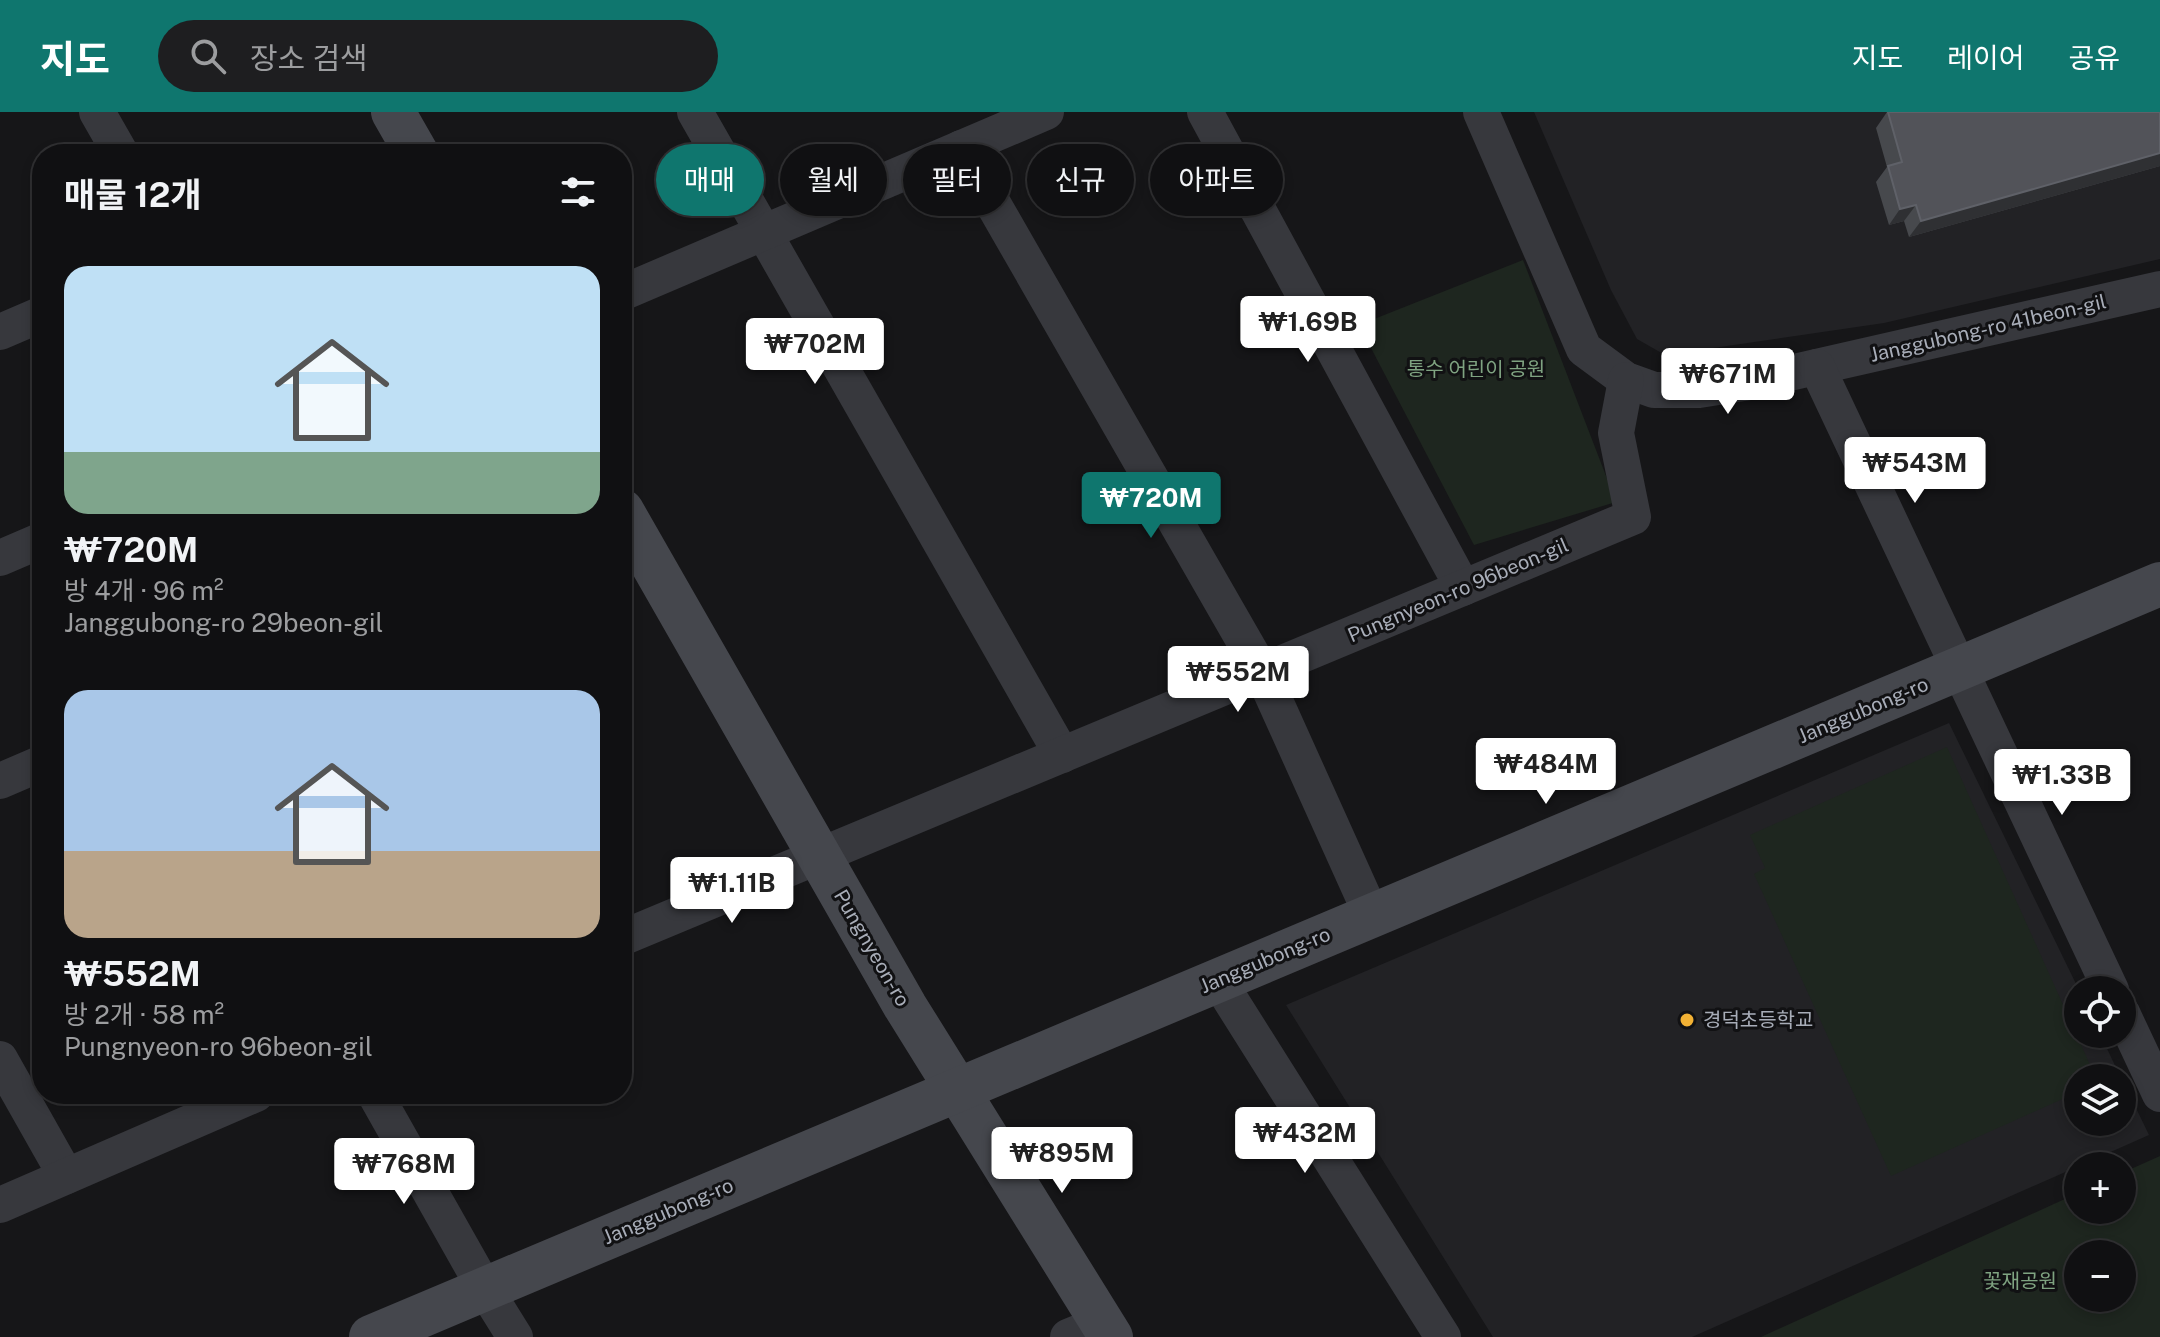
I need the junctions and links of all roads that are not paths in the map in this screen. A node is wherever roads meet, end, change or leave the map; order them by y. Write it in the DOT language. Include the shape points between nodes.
graph roads {
  1 [pos="97,112"];
  2 [pos="393,112"];
  3 [pos="695,112"];
  4 [pos="1046,112"];
  5 [pos="1205,112"];
  6 [pos="1481,112"];
  7 [pos="115,144"];
  8 [pos="411,144"];
  9 [pos="970,144"];
  10 [pos="903,173"];
  11 [pos="1000,216"];
  12 [pos="762,233"];
  13 [pos="632,289"];
  14 [pos="2160,289"];
  15 [pos="32,318"];
  16 [pos="0,332"];
  17 [pos="1817,367"];
  18 [pos="1626,380"];
  19 [pos="632,528"];
  20 [pos="32,544"];
  21 [pos="0,558"];
  22 [pos="2160,584"];
  23 [pos="1463,588"];
  24 [pos="1959,669"];
  25 [pos="1262,672"];
  26 [pos="1062,755"];
  27 [pos="32,769"];
  28 [pos="0,781"];
  29 [pos="820,856"];
  30 [pos="1372,916"];
  31 [pos="632,934"];
  32 [pos="2104,976"];
  33 [pos="1218,980"];
  34 [pos="2136,1043"];
  35 [pos="0,1059"];
  36 [pos="957,1089"];
  37 [pos="2160,1094"];
  38 [pos="223,1104"];
  39 [pos="381,1104"];
  40 [pos="66,1176"];
  41 [pos="0,1205"];
  42 [pos="485,1289"];
  43 [pos="1093,1332"];
  44 [pos="371,1337"];
  45 [pos="515,1337"];
  46 [pos="1443,1337"];
  1 -- 7 [label="street"];
  2 -- 8 [label="street"];
  3 -- 12 [label="street"];
  4 -- 9 [label="street"];
  5 -- 23 [label="street"];
  6 -- 18 [label="street, Janggubong-ro 41beon-gil" via="1584,349"];
  10 -- 12 [label="street"];
  11 -- 25 [label="street"];
  12 -- 13 [label="street"];
  12 -- 26 [label="street"];
  14 -- 17 [label="street, Janggubong-ro 41beon-gil"];
  15 -- 16 [label="street"];
  17 -- 18 [label="street, Janggubong-ro 41beon-gil" via="1699,390 1654,390"];
  17 -- 24 [label="street"];
  18 -- 23 [label="street, Pungnyeon-ro 96beon-gil" via="1616,433 1633,517"];
  19 -- 29 [label="street, Pungnyeon-ro"];
  20 -- 21 [label="street"];
  22 -- 24 [label="street, Janggubong-ro"];
  23 -- 25 [label="street, Pungnyeon-ro 96beon-gil"];
  24 -- 30 [label="street, Janggubong-ro"];
  24 -- 32 [label="street"];
  25 -- 26 [label="street, Pungnyeon-ro 96beon-gil"];
  25 -- 30 [label="street"];
  26 -- 29 [label="street, Pungnyeon-ro 96beon-gil"];
  27 -- 28 [label="street"];
  29 -- 31 [label="street, Pungnyeon-ro 96beon-gil"];
  29 -- 36 [label="street, Pungnyeon-ro"];
  30 -- 33 [label="street, Janggubong-ro"];
  33 -- 36 [label="street, Janggubong-ro"];
  33 -- 46 [label="street"];
  34 -- 37 [label="street"];
  35 -- 40 [label="street"];
  36 -- 42 [label="street, Janggubong-ro"];
  36 -- 43 [label="street, Pungnyeon-ro"];
  38 -- 40 [label="street"];
  39 -- 42 [label="street"];
  40 -- 41 [label="street"];
  42 -- 44 [label="street, Janggubong-ro"];
  42 -- 45 [label="street"];
}
